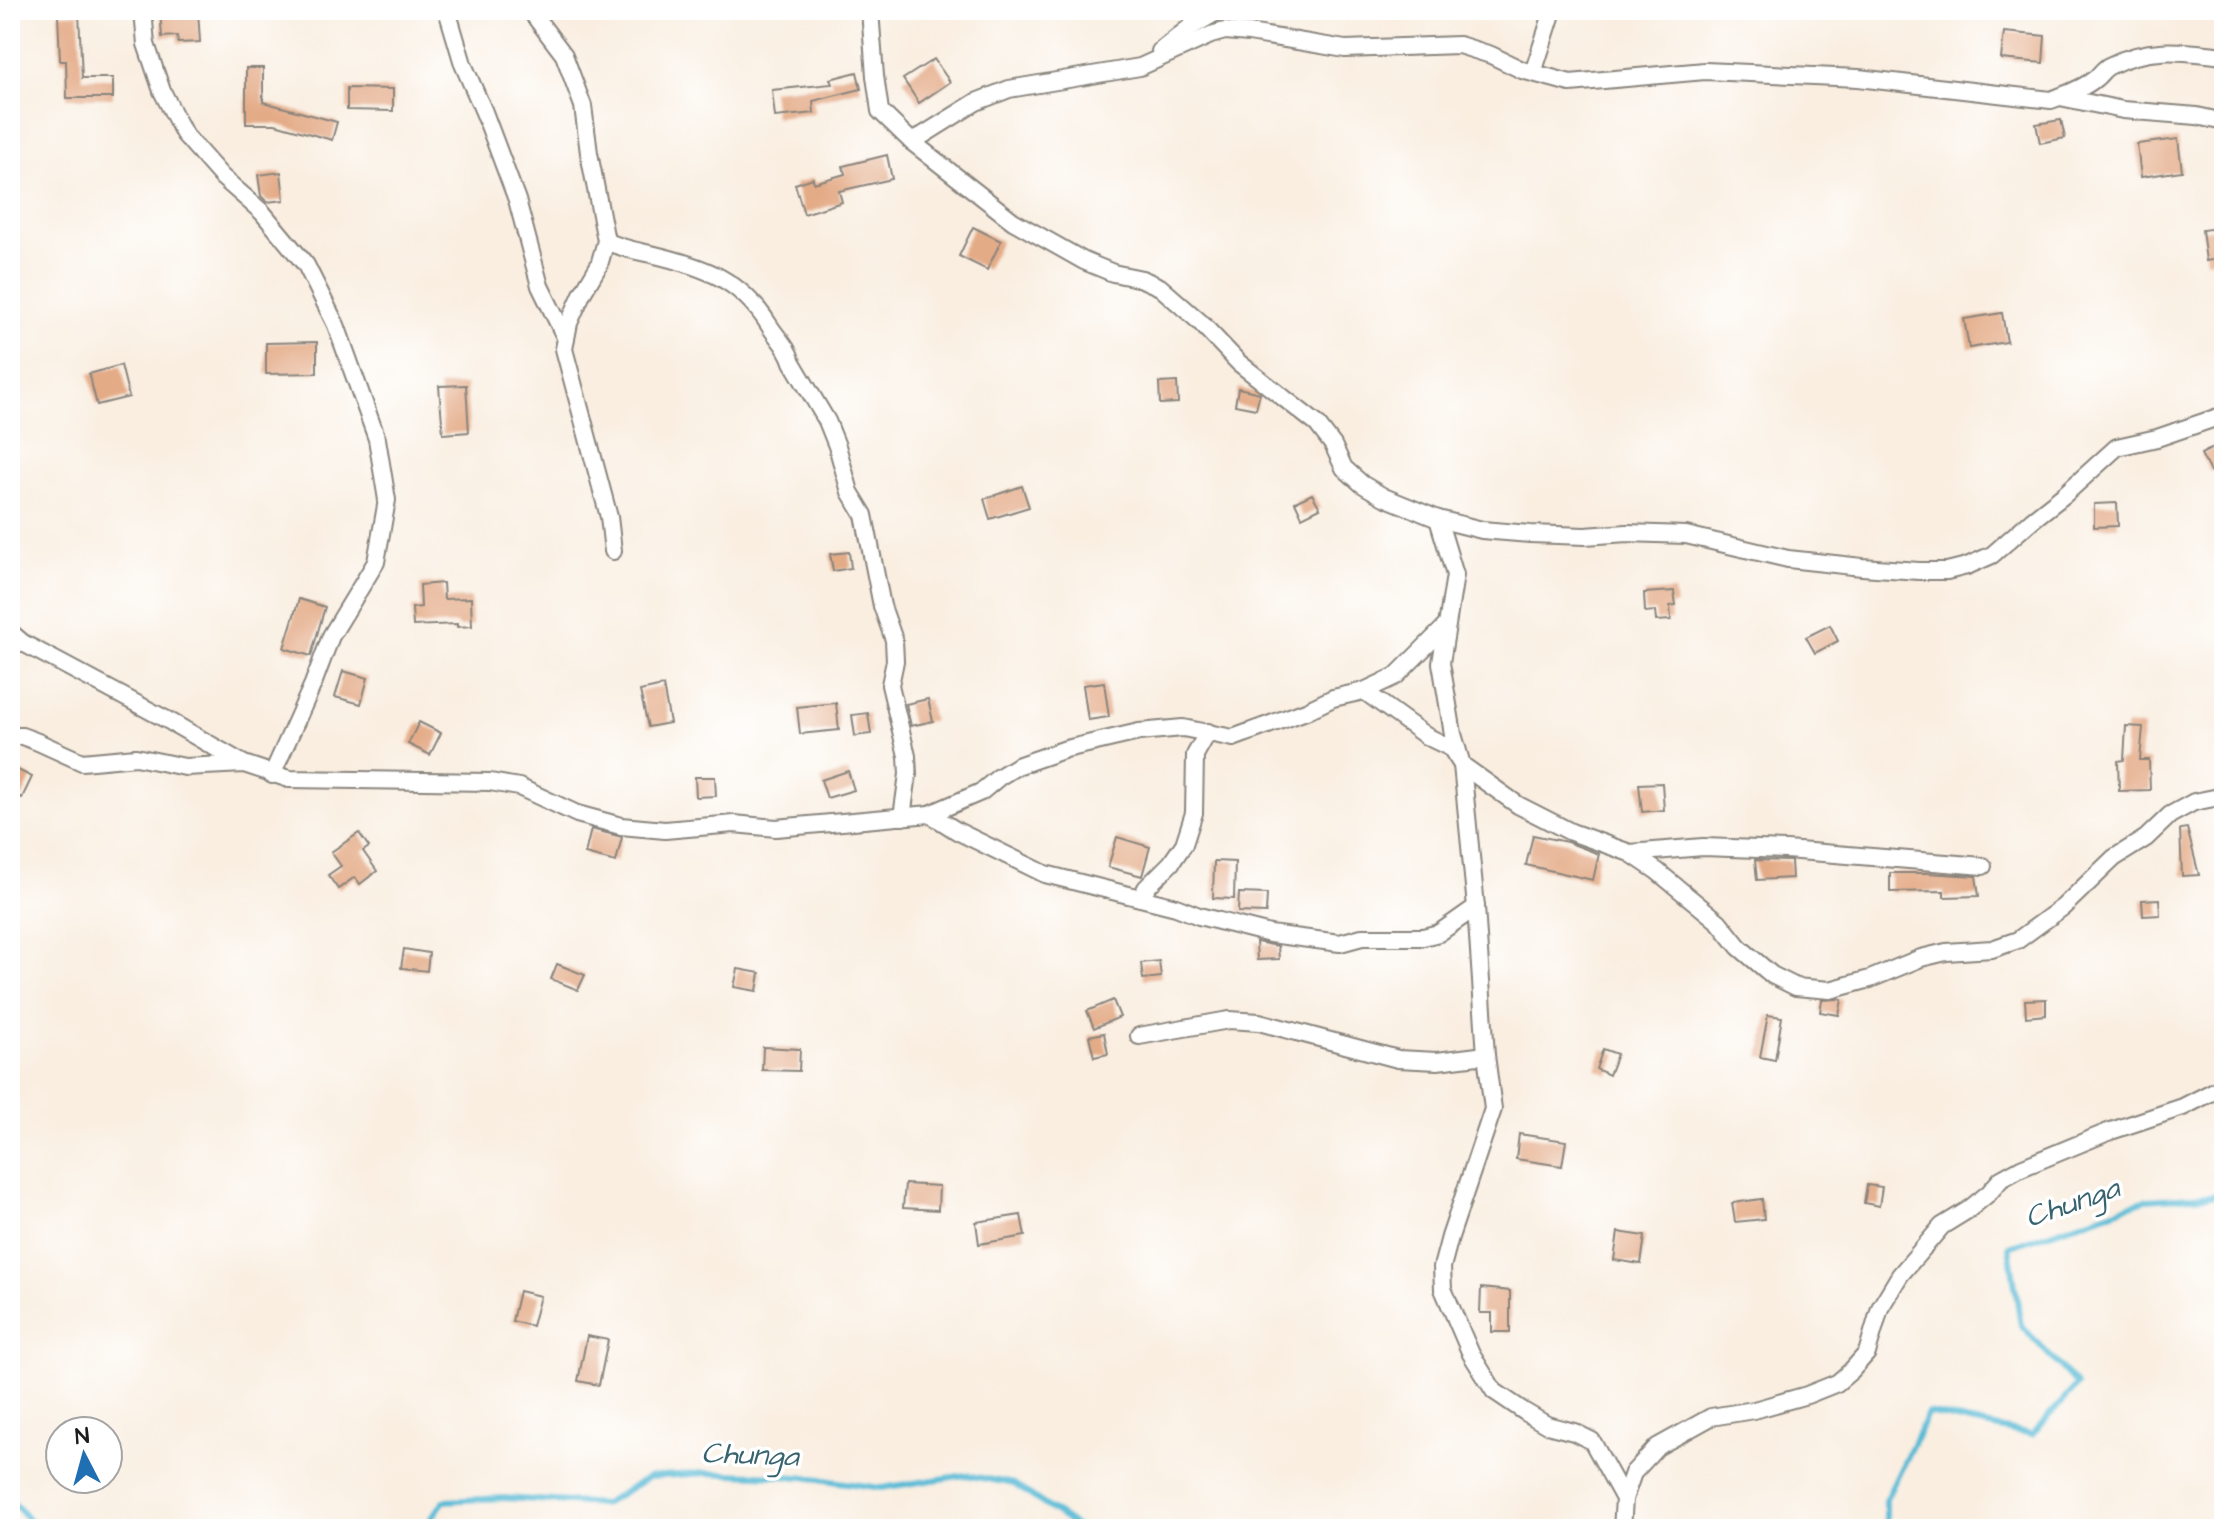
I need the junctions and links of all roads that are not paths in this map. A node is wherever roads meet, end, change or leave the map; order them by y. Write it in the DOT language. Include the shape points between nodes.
graph roads {
  1 [pos="143,10"];
  2 [pos="447,10"];
  3 [pos="530,10"];
  4 [pos="870,10"];
  5 [pos="1220,10"];
  6 [pos="1550,10"];
  7 [pos="2224,56"];
  8 [pos="1140,67"];
  9 [pos="1533,73"];
  10 [pos="2058,97"];
  11 [pos="2224,122"];
  12 [pos="912,142"];
  13 [pos="606,241"];
  14 [pos="566,339"];
  15 [pos="2224,415"];
  16 [pos="1438,519"];
  17 [pos="613,551"];
  18 [pos="1446,626"];
  19 [pos="10,632"];
  20 [pos="1364,691"];
  21 [pos="1208,732"];
  22 [pos="10,736"];
  23 [pos="244,764"];
  24 [pos="1462,765"];
  25 [pos="272,775"];
  26 [pos="2224,796"];
  27 [pos="930,814"];
  28 [pos="902,817"];
  29 [pos="1630,853"];
  30 [pos="1983,866"];
  31 [pos="1141,898"];
  32 [pos="1476,907"];
  33 [pos="1139,1036"];
  34 [pos="1486,1055"];
  35 [pos="2224,1086"];
  36 [pos="1624,1499"];
  37 [pos="1622,1529"];
  1 -- 25 [label="street" via="146,44 184,134 306,265 336,325 377,439 387,500 376,562 331,636"];
  2 -- 14 [label="street" via="517,200 540,286"];
  3 -- 13 [label="street" via="564,55 583,106"];
  4 -- 12 [label="street" via="880,111"];
  5 -- 8 [label="street"];
  6 -- 9 [label="street"];
  7 -- 10 [label="street" via="2136,54"];
  8 -- 9 [label="street" via="1225,31 1345,49 1459,45"];
  8 -- 12 [label="street" via="1009,89 976,102"];
  9 -- 10 [label="street" via="1570,83 1705,71 1787,74"];
  10 -- 11 [label="street"];
  12 -- 16 [label="street" via="1013,221 1084,261 1160,287 1239,363 1317,424 1344,468 1362,484"];
  13 -- 14 [label="street"];
  13 -- 28 [label="street" via="705,269 735,287 789,351 827,421 850,492 864,515 894,640 890,685 908,774"];
  14 -- 17 [label="street" via="564,349 609,517"];
  15 -- 16 [label="street" via="2117,447 1992,555 1947,571 1801,561 1686,535 1530,534"];
  16 -- 18 [label="street" via="1455,575"];
  18 -- 20 [label="street" via="1396,676"];
  18 -- 24 [label="street" via="1441,663"];
  19 -- 23 [label="street"];
  20 -- 21 [label="street" via="1233,738"];
  20 -- 24 [label="street" via="1451,748"];
  21 -- 27 [label="street" via="1139,732 1066,749 1017,766 981,792"];
  21 -- 31 [label="street" via="1195,755 1194,813 1184,844"];
  22 -- 23 [label="street" via="22,736 82,762 136,757 185,767"];
  23 -- 25 [label="street"];
  24 -- 29 [label="street" via="1539,817"];
  24 -- 32 [label="street"];
  25 -- 28 [label="street" via="490,782 519,787 577,814 665,830 734,824 776,828"];
  26 -- 29 [label="street" via="2194,802 2170,815 2018,940 1992,949 1921,958 1830,990 1796,987 1772,975 1719,922"];
  27 -- 28 [label="street"];
  27 -- 31 [label="street" via="1045,874"];
  29 -- 30 [label="street" via="1703,847 1786,850"];
  31 -- 32 [label="street" via="1270,934 1340,943 1439,933"];
  32 -- 34 [label="street"];
  33 -- 34 [label="street" via="1229,1020 1259,1022 1398,1059"];
  34 -- 36 [label="street" via="1493,1109 1450,1237 1443,1289 1471,1354 1494,1391 1547,1425 1592,1441"];
  35 -- 36 [label="street" via="2001,1179 1942,1226 1908,1265 1880,1308 1867,1353 1837,1383 1754,1410 1711,1417 1657,1447 1633,1473"];
  36 -- 37 [label="street"];
}
